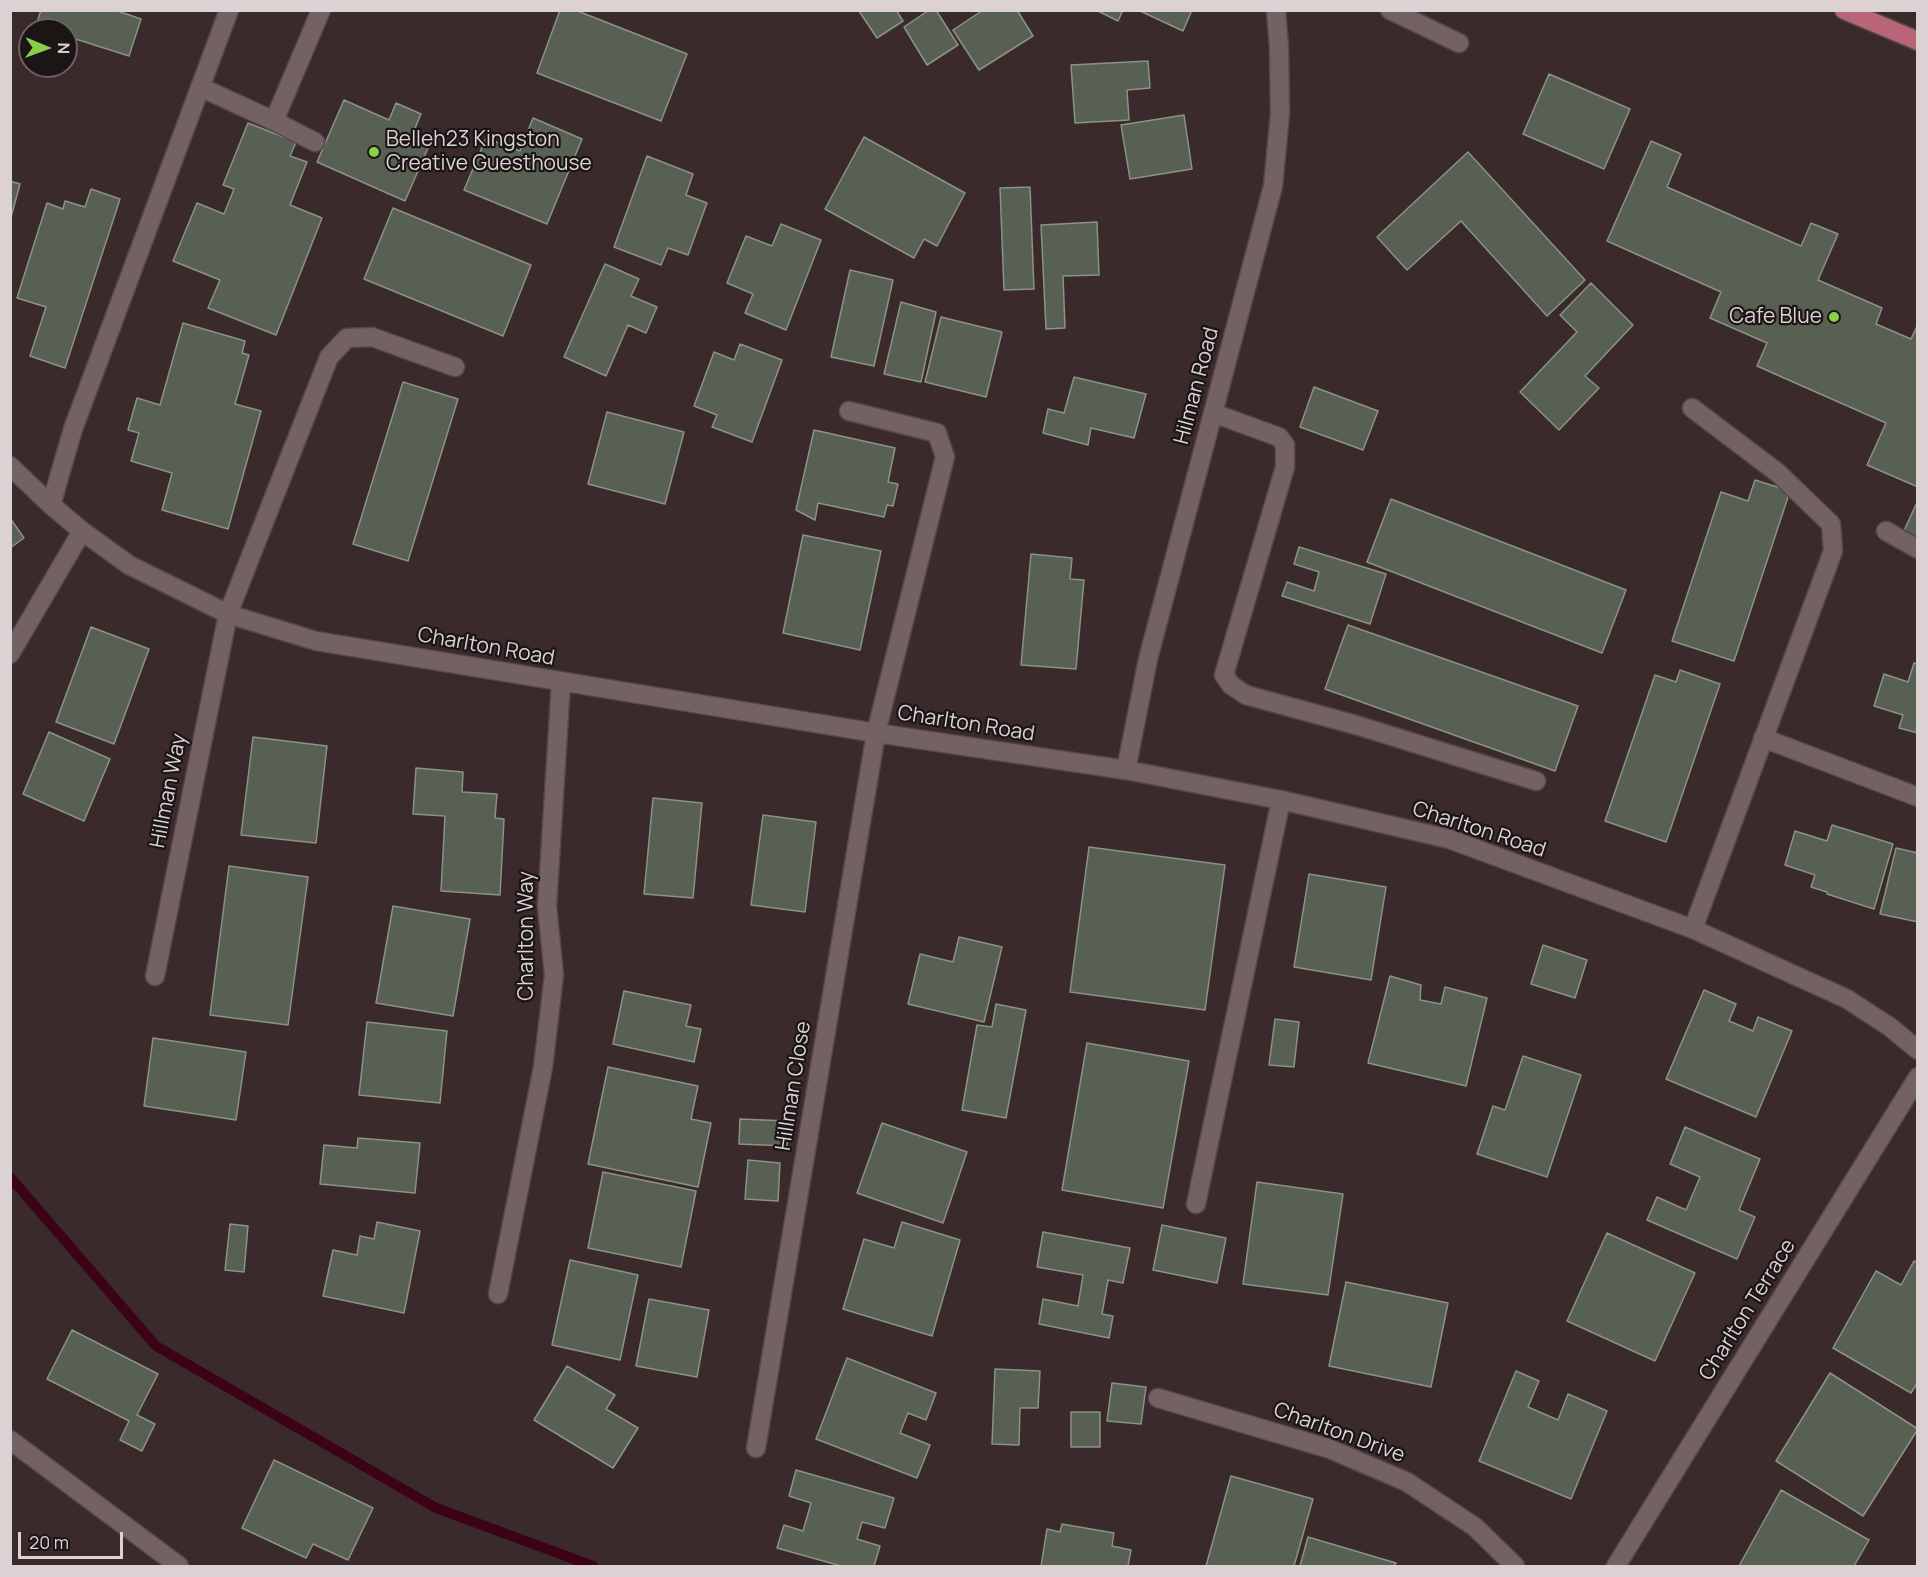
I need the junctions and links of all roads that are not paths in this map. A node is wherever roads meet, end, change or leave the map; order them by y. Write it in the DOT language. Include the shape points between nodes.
graph roads {
  1 [pos="229,10"];
  2 [pos="321,10"];
  3 [pos="1276,10"];
  4 [pos="1390,10"];
  5 [pos="1844,10"];
  6 [pos="1917,41"];
  7 [pos="1459,43"];
  8 [pos="200,87"];
  9 [pos="274,121"];
  10 [pos="315,142"];
  11 [pos="455,367"];
  12 [pos="1692,408"];
  13 [pos="849,411"];
  14 [pos="1213,413"];
  15 [pos="10,466"];
  16 [pos="51,505"];
  17 [pos="82,531"];
  18 [pos="1886,531"];
  19 [pos="1917,549"];
  20 [pos="228,614"];
  21 [pos="10,654"];
  22 [pos="561,682"];
  23 [pos="876,733"];
  24 [pos="1764,738"];
  25 [pos="1126,770"];
  26 [pos="1536,781"];
  27 [pos="1917,797"];
  28 [pos="1281,800"];
  29 [pos="1693,930"];
  30 [pos="154,976"];
  31 [pos="1917,1050"];
  32 [pos="1917,1077"];
  33 [pos="1196,1204"];
  34 [pos="498,1294"];
  35 [pos="1158,1398"];
  36 [pos="10,1440"];
  37 [pos="756,1448"];
  38 [pos="179,1566"];
  39 [pos="1515,1566"];
  40 [pos="1616,1566"];
  1 -- 8 [label="street"];
  2 -- 9 [label="street"];
  3 -- 14 [label="street, Hilman Road" via="1281,114 1273,186"];
  4 -- 7 [label="street"];
  5 -- 6 [label="main road"];
  8 -- 9 [label="street"];
  8 -- 16 [label="street" via="73,429"];
  9 -- 10 [label="street"];
  11 -- 20 [label="street, Hillman Way" via="372,337 347,338 329,357"];
  12 -- 24 [label="street" via="1778,473 1831,524 1833,551"];
  13 -- 23 [label="street, Hillman Close" via="937,433 945,457"];
  14 -- 25 [label="street, Hilman Road" via="1148,659"];
  14 -- 26 [label="street" via="1280,436 1285,445 1285,467 1224,675 1231,686 1245,694"];
  15 -- 16 [label="street, Charlton Road"];
  16 -- 17 [label="street, Charlton Road"];
  17 -- 20 [label="street, Charlton Road" via="129,565"];
  17 -- 21 [label="street"];
  18 -- 19 [label="street"];
  20 -- 22 [label="street, Charlton Road" via="316,641"];
  20 -- 30 [label="street, Hillman Way"];
  22 -- 23 [label="street, Charlton Road"];
  22 -- 34 [label="street, Charlton Way" via="547,906 554,975 543,1067"];
  23 -- 25 [label="street, Charlton Road"];
  23 -- 37 [label="street, Hillman Close"];
  24 -- 27 [label="street"];
  24 -- 29 [label="street"];
  25 -- 28 [label="street, Charlton Road"];
  28 -- 29 [label="street, Charlton Road" via="1449,839"];
  28 -- 33 [label="street"];
  29 -- 31 [label="street, Charlton Road" via="1847,999"];
  32 -- 40 [label="street, Charlton Terrace"];
  35 -- 39 [label="street, Charlton Drive" via="1330,1449 1407,1482 1475,1527"];
  36 -- 38 [label="street"];
}
